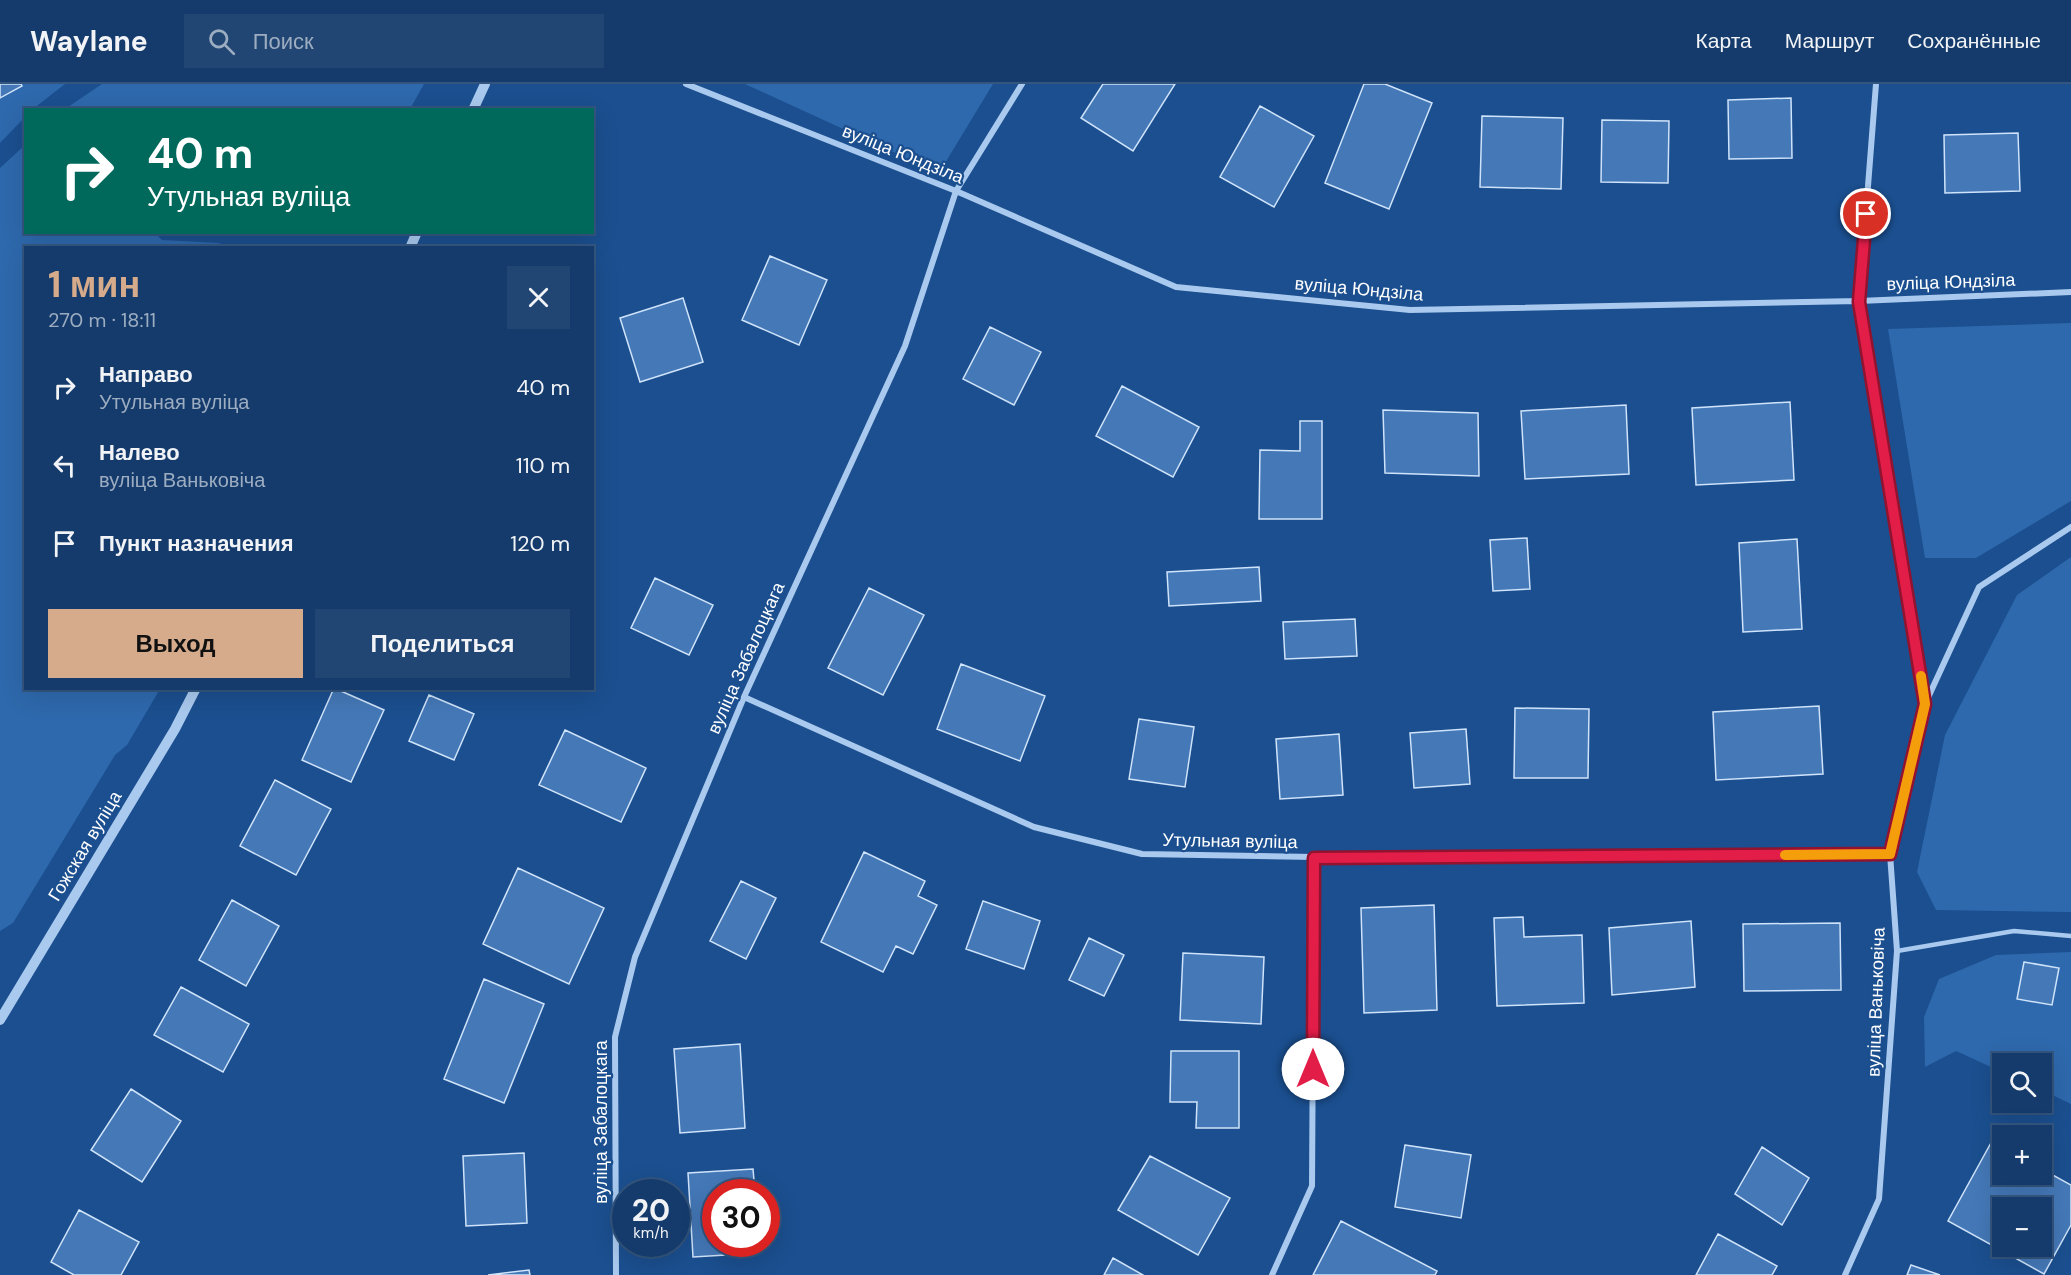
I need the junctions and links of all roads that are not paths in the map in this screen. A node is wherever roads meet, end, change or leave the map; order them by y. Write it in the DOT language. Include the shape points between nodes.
graph roads {
  1 [pos="485,84"];
  2 [pos="686,84"];
  3 [pos="1022,84"];
  4 [pos="1876,84"];
  5 [pos="474,108"];
  6 [pos="956,191"];
  7 [pos="2071,292"];
  8 [pos="1859,302"];
  9 [pos="2071,527"];
  10 [pos="195,690"];
  11 [pos="744,697"];
  12 [pos="1925,704"];
  13 [pos="1890,854"];
  14 [pos="1314,858"];
  15 [pos="2071,936"];
  16 [pos="1897,951"];
  17 [pos="0,1020"];
  18 [pos="616,1275"];
  19 [pos="1272,1275"];
  20 [pos="1845,1275"];
  1 -- 5 [label="street"];
  2 -- 6 [label="street, вуліца Юндзіла"];
  3 -- 6 [label="street, вуліца Забалоцкага"];
  4 -- 8 [label="street, вуліца Ваньковіча"];
  6 -- 8 [label="street, вуліца Юндзіла" via="1176,286 1410,310"];
  6 -- 11 [label="street, вуліца Забалоцкага" via="905,346"];
  7 -- 8 [label="street, вуліца Юндзіла"];
  8 -- 12 [label="street, вуліца Ваньковіча"];
  9 -- 12 [label="street" via="1978,587"];
  10 -- 17 [label="street, Гожская вуліца"];
  11 -- 14 [label="street, Утульная вуліца" via="1034,827 1142,854"];
  11 -- 18 [label="street, вуліца Забалоцкага" via="635,957 615,1037"];
  12 -- 13 [label="street, вуліца Ваньковіча"];
  13 -- 14 [label="street, Утульная вуліца"];
  13 -- 16 [label="street, вуліца Ваньковіча"];
  14 -- 19 [label="street" via="1312,1186"];
  15 -- 16 [label="lane" via="2014,931"];
  16 -- 20 [label="street, вуліца Ваньковіча" via="1879,1199"];
}
